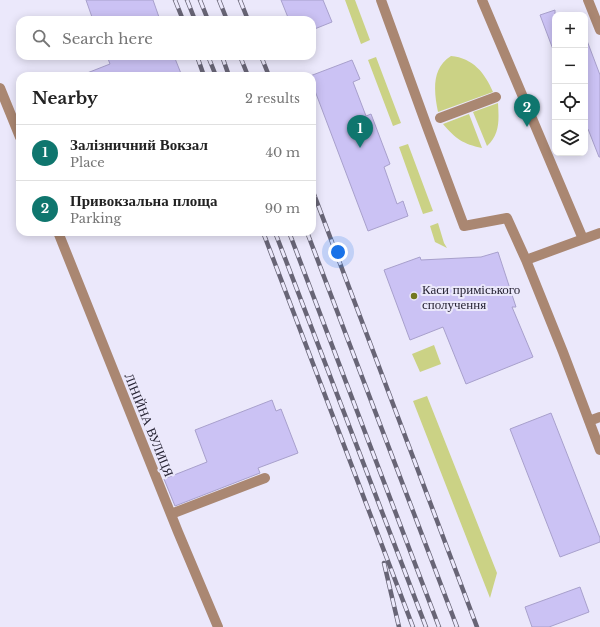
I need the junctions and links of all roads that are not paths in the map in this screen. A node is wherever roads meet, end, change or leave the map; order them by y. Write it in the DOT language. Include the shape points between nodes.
graph roads {
  1 [pos="381,0"];
  2 [pos="482,0"];
  3 [pos="588,0"];
  4 [pos="600,30"];
  5 [pos="0,88"];
  6 [pos="496,97"];
  7 [pos="440,118"];
  8 [pos="16,127"];
  9 [pos="600,233"];
  10 [pos="60,236"];
  11 [pos="583,239"];
  12 [pos="526,260"];
  13 [pos="600,417"];
  14 [pos="589,421"];
  15 [pos="600,450"];
  16 [pos="265,478"];
  17 [pos="171,514"];
  18 [pos="218,627"];
  1 -- 12 [label="street" via="464,226 507,218"];
  2 -- 11 [label="street"];
  3 -- 4 [label="street"];
  5 -- 8 [label="street"];
  6 -- 7 [label="street"];
  9 -- 11 [label="street"];
  10 -- 17 [label="street, ЛІНІЙНА ВУЛИЦЯ"];
  11 -- 12 [label="street"];
  12 -- 14 [label="street"];
  13 -- 14 [label="street"];
  14 -- 15 [label="street"];
  16 -- 17 [label="street"];
  17 -- 18 [label="street, ЛІНІЙНА ВУЛИЦЯ"];
}
